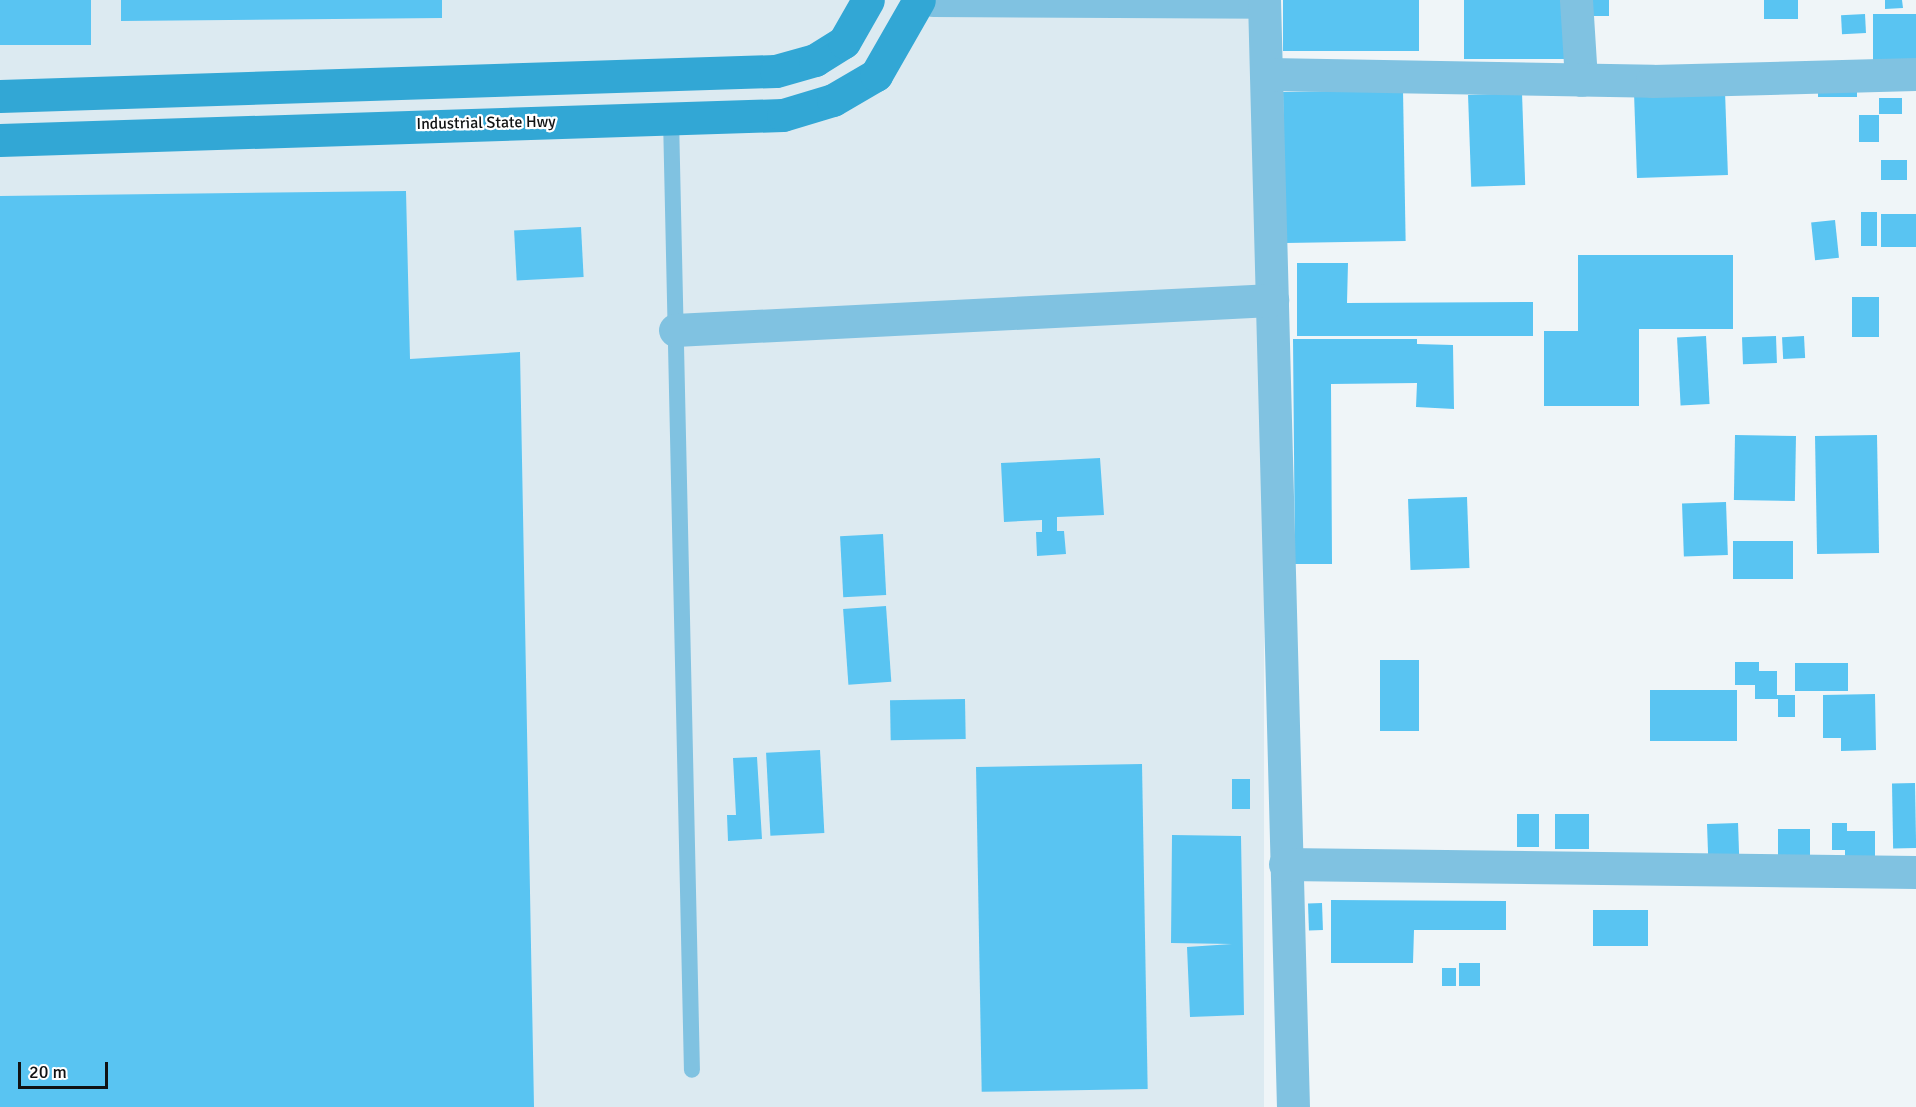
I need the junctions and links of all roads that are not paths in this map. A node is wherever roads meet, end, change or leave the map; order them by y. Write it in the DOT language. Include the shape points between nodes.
graph roads {
  1 [pos="868,0"];
  2 [pos="919,0"];
  3 [pos="933,0"];
  4 [pos="1576,0"];
  5 [pos="1264,1"];
  6 [pos="1266,74"];
  7 [pos="1916,74"];
  8 [pos="1581,80"];
  9 [pos="0,96"];
  10 [pos="671,118"];
  11 [pos="0,140"];
  12 [pos="1272,300"];
  13 [pos="675,330"];
  14 [pos="1285,864"];
  15 [pos="1916,872"];
  16 [pos="692,1070"];
  17 [pos="1293,1107"];
  1 -- 9 [label="main road" via="844,42 815,60 776,71"];
  2 -- 10 [label="main road, Industrial State Hwy" via="876,75 833,100 783,115"];
  3 -- 5 [label="street"];
  4 -- 8 [label="street"];
  5 -- 6 [label="street"];
  6 -- 8 [label="street"];
  6 -- 12 [label="street"];
  7 -- 8 [label="street"];
  10 -- 11 [label="main road, Industrial State Hwy"];
  10 -- 13 [label="lane"];
  12 -- 13 [label="street"];
  12 -- 14 [label="street"];
  13 -- 16 [label="lane"];
  14 -- 15 [label="street"];
  14 -- 17 [label="street"];
}
